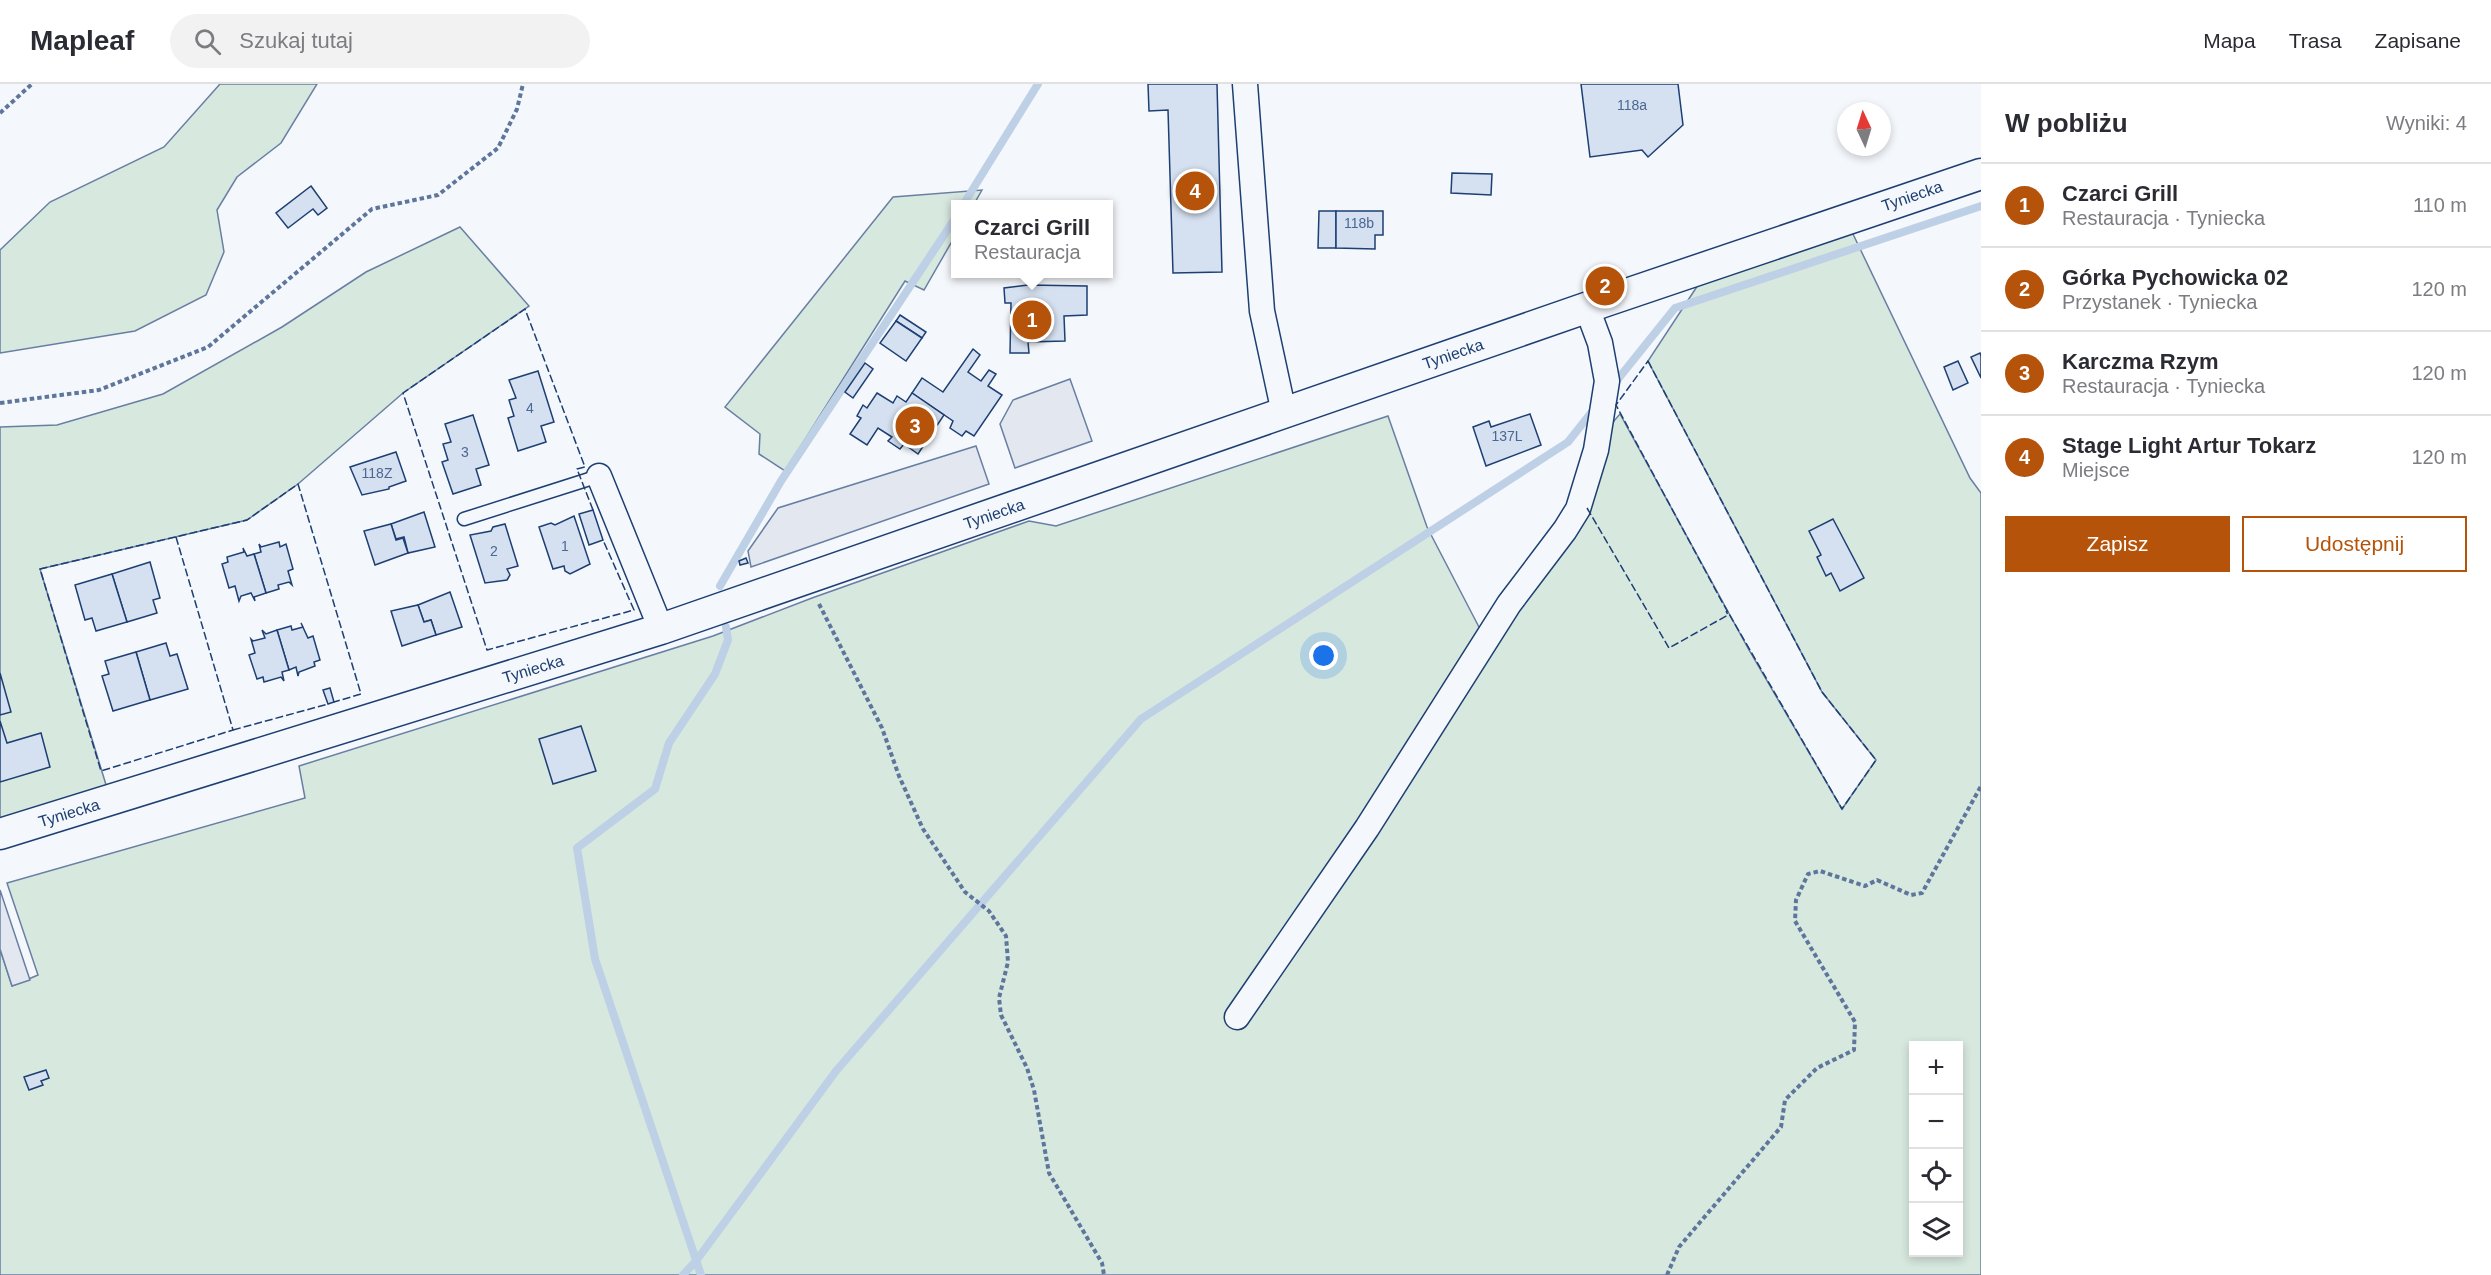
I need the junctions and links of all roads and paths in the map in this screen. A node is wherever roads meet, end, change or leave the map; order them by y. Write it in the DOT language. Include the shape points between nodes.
graph roads {
  1 [pos="32,84"];
  2 [pos="523,84"];
  3 [pos="1245,84"];
  4 [pos="0,113"];
  5 [pos="1981,174"];
  6 [pos="1587,308"];
  7 [pos="0,403"];
  8 [pos="1284,413"];
  9 [pos="599,476"];
  10 [pos="464,519"];
  11 [pos="806,580"];
  12 [pos="661,629"];
  13 [pos="1981,786"];
  14 [pos="0,834"];
  15 [pos="1237,1017"];
  16 [pos="1104,1275"];
  17 [pos="1667,1275"];
  1 -- 4 [label="path"];
  2 -- 7 [label="path" via="517,109 498,148 438,195 372,209 208,347 99,390"];
  3 -- 8 [label="street" via="1262,310"];
  5 -- 6 [label="street, Tyniecka"];
  6 -- 8 [label="street, Tyniecka"];
  6 -- 15 [label="street" via="1600,344 1607,381 1596,450 1578,509 1509,604 1373,819"];
  8 -- 11 [label="street, Tyniecka"];
  9 -- 10 [label="lane"];
  9 -- 12 [label="street"];
  11 -- 12 [label="street, Tyniecka"];
  11 -- 16 [label="path" via="882,728 922,829 965,891 989,911 1006,936 1008,962 999,998 1000,1015 1034,1090 1048,1173 1102,1263"];
  12 -- 14 [label="street, Tyniecka"];
  13 -- 17 [label="path" via="1922,893 1911,895 1877,880 1865,886 1820,871 1808,874 1796,900 1795,921 1855,1022 1854,1050 1816,1068 1785,1100 1781,1127 1679,1247"];
}
